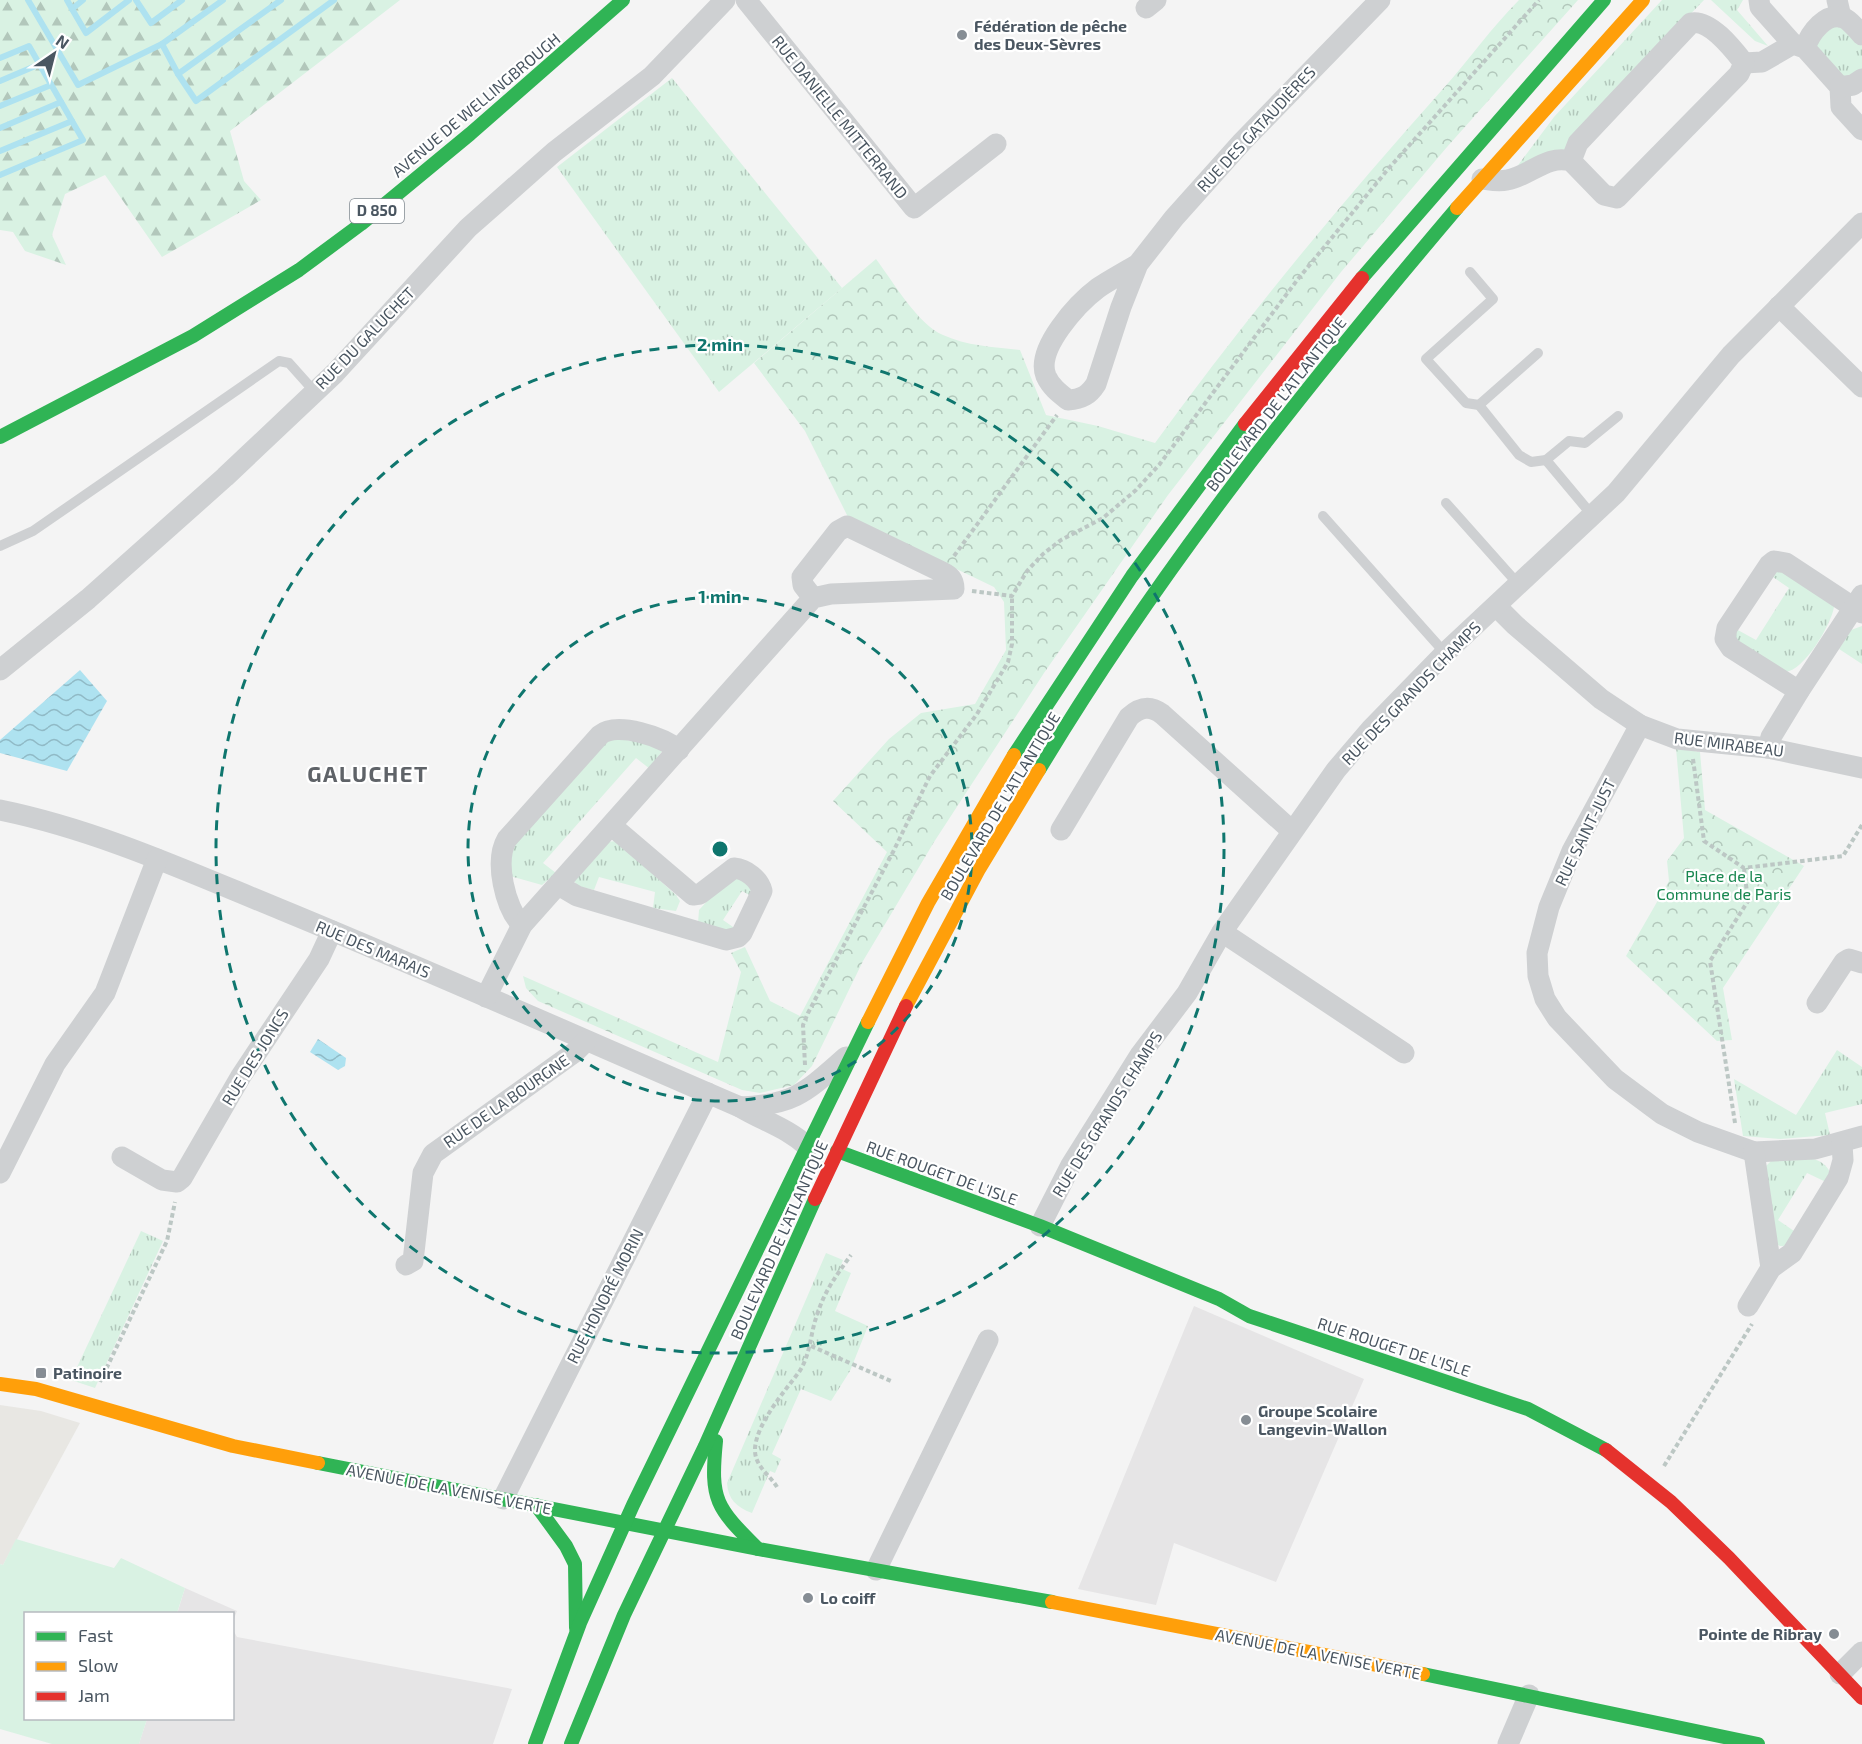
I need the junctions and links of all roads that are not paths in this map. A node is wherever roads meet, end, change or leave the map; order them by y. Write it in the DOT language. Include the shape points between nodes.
graph roads {
  1 [pos="623,0"];
  2 [pos="725,0"];
  3 [pos="746,0"];
  4 [pos="1380,0"];
  5 [pos="1604,0"];
  6 [pos="1643,0"];
  7 [pos="1759,0"];
  8 [pos="1839,9"];
  9 [pos="1862,35"];
  10 [pos="1799,46"];
  11 [pos="1744,63"];
  12 [pos="1862,79"];
  13 [pos="1840,87"];
  14 [pos="1862,130"];
  15 [pos="996,144"];
  16 [pos="1571,161"];
  17 [pos="1482,179"];
  18 [pos="1862,223"];
  19 [pos="1138,264"];
  20 [pos="1470,272"];
  21 [pos="1779,306"];
  22 [pos="1538,353"];
  23 [pos="103,384"];
  24 [pos="1862,387"];
  25 [pos="314,391"];
  26 [pos="1479,405"];
  27 [pos="1618,416"];
  28 [pos="0,422"];
  29 [pos="0,437"];
  30 [pos="1546,460"];
  31 [pos="1446,503"];
  32 [pos="1592,515"];
  33 [pos="1323,516"];
  34 [pos="0,546"];
  35 [pos="1519,585"];
  36 [pos="813,598"];
  37 [pos="1859,605"];
  38 [pos="1496,606"];
  39 [pos="1445,652"];
  40 [pos="0,670"];
  41 [pos="1799,691"];
  42 [pos="1640,725"];
  43 [pos="1768,748"];
  44 [pos="679,750"];
  45 [pos="1862,768"];
  46 [pos="0,810"];
  47 [pos="612,826"];
  48 [pos="1061,830"];
  49 [pos="1292,831"];
  50 [pos="157,859"];
  51 [pos="560,886"];
  52 [pos="693,895"];
  53 [pos="522,925"];
  54 [pos="685,927"];
  55 [pos="332,931"];
  56 [pos="1222,932"];
  57 [pos="1862,963"];
  58 [pos="486,997"];
  59 [pos="1817,1003"];
  60 [pos="586,1041"];
  61 [pos="851,1052"];
  62 [pos="1404,1053"];
  63 [pos="708,1093"];
  64 [pos="740,1107"];
  65 [pos="1852,1140"];
  66 [pos="808,1147"];
  67 [pos="1746,1149"];
  68 [pos="837,1151"];
  69 [pos="122,1157"];
  70 [pos="0,1173"];
  71 [pos="1040,1226"];
  72 [pos="406,1264"];
  73 [pos="1771,1268"];
  74 [pos="1748,1306"];
  75 [pos="988,1340"];
  76 [pos="0,1371"];
  77 [pos="0,1384"];
  78 [pos="26,1387"];
  79 [pos="718,1416"];
  80 [pos="503,1499"];
  81 [pos="536,1505"];
  82 [pos="626,1523"];
  83 [pos="665,1531"];
  84 [pos="758,1549"];
  85 [pos="876,1570"];
  86 [pos="576,1634"];
  87 [pos="1862,1652"];
  88 [pos="1840,1674"];
  89 [pos="1529,1695"];
  90 [pos="1862,1698"];
  91 [pos="535,1744"];
  92 [pos="571,1744"];
  93 [pos="1508,1744"];
  94 [pos="1758,1744"];
  1 -- 23 [label="main road, AVENUE DE WELLINGBROUGH / D 850" via="461,141 299,270 193,336"];
  2 -- 25 [label="street, RUE DU GALUCHET" via="652,76 554,152 468,228"];
  3 -- 15 [label="street, RUE DANIELLE MITTERRAND" via="914,208"];
  4 -- 19 [label="street, RUE DES GATAUDIÈRES" via="1242,142"];
  5 -- 61 [label="main road, BOULEVARD DE L'ATLANTIQUE" via="1373,263 1149,552 1060,683 976,818"];
  6 -- 17 [label="main road, BOULEVARD DE L'ATLANTIQUE"];
  7 -- 10 [label="street" via="1760,8"];
  8 -- 9 [label="street"];
  8 -- 10 [label="street"];
  10 -- 11 [label="street" via="1762,62"];
  10 -- 13 [label="street"];
  11 -- 16 [label="street" via="1739,74 1617,198 1604,195"];
  11 -- 16 [label="street" via="1707,26 1691,23 1578,143"];
  12 -- 13 [label="street"];
  13 -- 14 [label="street" via="1841,107"];
  16 -- 17 [label="street" via="1552,161 1508,180"];
  17 -- 68 [label="main road, BOULEVARD DE L'ATLANTIQUE" via="1275,431 1100,674 963,900 906,1006"];
  18 -- 21 [label="street, RUE DES GRANDS CHAMPS"];
  19 -- 19 [label="street, RUE DES GATAUDIÈRES" via="1096,384 1090,394 1068,400 1054,389 1046,375 1044,359 1055,334 1097,289"];
  20 -- 26 [label="lane" via="1493,299 1426,359 1466,404"];
  21 -- 24 [label="street"];
  21 -- 32 [label="street, RUE DES GRANDS CHAMPS" via="1731,355 1616,493"];
  22 -- 26 [label="lane"];
  23 -- 28 [label="main road, AVENUE DE WELLINGBROUGH / D 850"];
  23 -- 29 [label="main road, AVENUE DE WELLINGBROUGH / D 850"];
  25 -- 34 [label="lane" via="289,363 279,361 33,531"];
  25 -- 40 [label="street, RUE DU GALUCHET" via="105,584"];
  26 -- 30 [label="lane" via="1525,460"];
  27 -- 30 [label="lane" via="1586,443 1569,441"];
  30 -- 32 [label="lane"];
  31 -- 35 [label="lane"];
  32 -- 35 [label="street, RUE DES GRANDS CHAMPS"];
  33 -- 39 [label="lane"];
  35 -- 38 [label="street, RUE DES GRANDS CHAMPS"];
  36 -- 36 [label="street" via="831,594 948,581 847,526 838,531 802,577"];
  36 -- 44 [label="street"];
  37 -- 41 [label="street"];
  37 -- 41 [label="street" via="1786,563 1774,561 1762,574 1727,628 1725,639 1731,648"];
  38 -- 39 [label="street, RUE DES GRANDS CHAMPS"];
  38 -- 42 [label="street, RUE MIRABEAU" via="1600,699"];
  39 -- 49 [label="street, RUE DES GRANDS CHAMPS" via="1363,738"];
  41 -- 43 [label="street"];
  42 -- 43 [label="street, RUE MIRABEAU" via="1690,740"];
  42 -- 67 [label="street, RUE SAINT-JUST" via="1572,851 1549,907 1537,953 1538,976 1545,999 1557,1018 1615,1078 1662,1114"];
  43 -- 45 [label="street, RUE MIRABEAU"];
  44 -- 47 [label="street"];
  44 -- 53 [label="street" via="661,737 610,729 600,735 501,850 510,906"];
  46 -- 50 [label="street, RUE DES MARAIS" via="78,829"];
  47 -- 51 [label="street"];
  47 -- 52 [label="street"];
  48 -- 49 [label="street" via="1129,717 1149,708 1162,714"];
  49 -- 56 [label="street, RUE DES GRANDS CHAMPS"];
  50 -- 55 [label="street, RUE DES MARAIS"];
  50 -- 70 [label="street" via="105,993 55,1064"];
  51 -- 53 [label="street"];
  51 -- 54 [label="street" via="577,896"];
  52 -- 54 [label="street"];
  52 -- 54 [label="street" via="700,894 734,868 755,879 762,891 738,938 726,940"];
  53 -- 58 [label="street"];
  55 -- 58 [label="street, RUE DES MARAIS"];
  55 -- 69 [label="street, RUE DES JONCS" via="319,959 259,1047 177,1182 162,1180"];
  56 -- 62 [label="street"];
  56 -- 71 [label="street, RUE DES GRANDS CHAMPS" via="1187,993 1140,1055 1071,1165"];
  57 -- 59 [label="street" via="1850,959 1844,962"];
  58 -- 60 [label="street, RUE DES MARAIS"];
  60 -- 63 [label="street, RUE DES MARAIS"];
  60 -- 72 [label="street, RUE DE LA BOURGNE" via="433,1154 423,1173 413,1261"];
  61 -- 64 [label="street, RUE DES MARAIS" via="798,1096 766,1106"];
  61 -- 66 [label="main road, BOULEVARD DE L'ATLANTIQUE"];
  63 -- 64 [label="street, RUE DES MARAIS"];
  63 -- 80 [label="street, RUE HONORÉ MORIN"];
  64 -- 66 [label="street, RUE DES MARAIS" via="790,1132"];
  65 -- 67 [label="street, RUE SAINT-JUST" via="1815,1149"];
  65 -- 73 [label="street" via="1833,1188 1792,1253"];
  66 -- 82 [label="main road, BOULEVARD DE L'ATLANTIQUE"];
  67 -- 73 [label="street"];
  68 -- 71 [label="main road, RUE ROUGET DE L'ISLE"];
  68 -- 79 [label="main road, BOULEVARD DE L'ATLANTIQUE"];
  71 -- 88 [label="main road, RUE ROUGET DE L'ISLE" via="1219,1299 1249,1316 1528,1409 1602,1447 1652,1484"];
  73 -- 74 [label="street"];
  75 -- 85 [label="street"];
  76 -- 78 [label="main road, AVENUE DE LA VENISE VERTE"];
  77 -- 78 [label="main road, AVENUE DE LA VENISE VERTE"];
  78 -- 80 [label="main road, AVENUE DE LA VENISE VERTE" via="233,1446"];
  79 -- 83 [label="main road, BOULEVARD DE L'ATLANTIQUE"];
  79 -- 84 [label="main road" via="713,1496 723,1513"];
  80 -- 81 [label="main road, AVENUE DE LA VENISE VERTE"];
  81 -- 82 [label="main road, AVENUE DE LA VENISE VERTE"];
  81 -- 86 [label="main road" via="575,1564"];
  82 -- 83 [label="main road, AVENUE DE LA VENISE VERTE"];
  82 -- 86 [label="main road, BOULEVARD DE L'ATLANTIQUE"];
  83 -- 84 [label="main road, AVENUE DE LA VENISE VERTE"];
  83 -- 92 [label="main road, BOULEVARD DE L'ATLANTIQUE"];
  84 -- 85 [label="main road, AVENUE DE LA VENISE VERTE"];
  85 -- 89 [label="main road, AVENUE DE LA VENISE VERTE"];
  86 -- 91 [label="main road, BOULEVARD DE L'ATLANTIQUE" via="556,1679"];
  87 -- 88 [label="street"];
  88 -- 90 [label="main road, RUE ROUGET DE L'ISLE"];
  89 -- 93 [label="street"];
  89 -- 94 [label="main road, AVENUE DE LA VENISE VERTE"];
}
